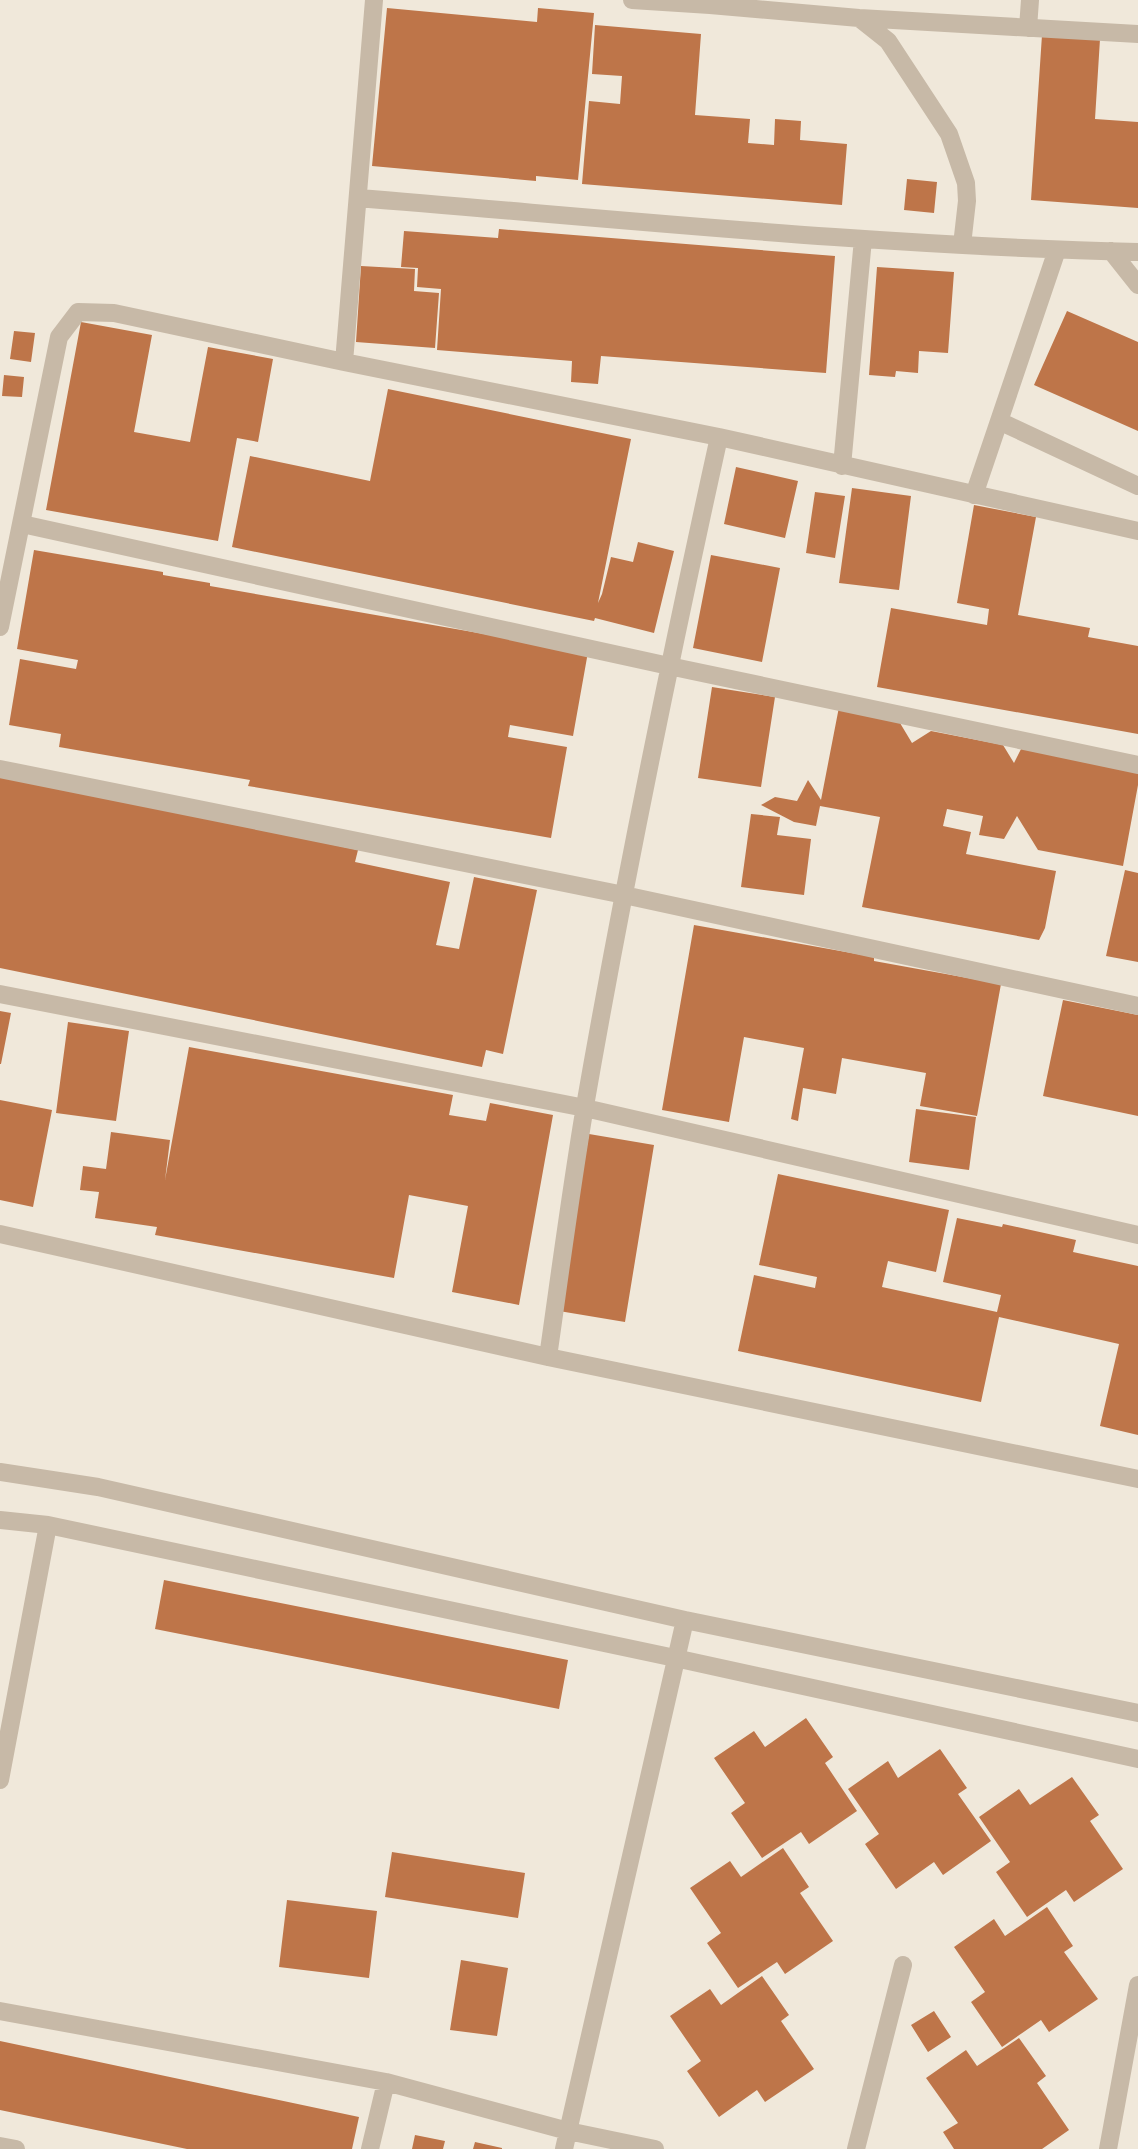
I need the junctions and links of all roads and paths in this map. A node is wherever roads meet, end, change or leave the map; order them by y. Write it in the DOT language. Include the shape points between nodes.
graph roads {
  1 [pos="374,0"];
  2 [pos="632,0"];
  3 [pos="1030,0"];
  4 [pos="710,2"];
  5 [pos="753,5"];
  6 [pos="859,18"];
  7 [pos="1028,28"];
  8 [pos="1138,34"];
  9 [pos="358,198"];
  10 [pos="863,239"];
  11 [pos="962,245"];
  12 [pos="1058,250"];
  13 [pos="1111,251"];
  14 [pos="1138,252"];
  15 [pos="1138,285"];
  16 [pos="344,362"];
  17 [pos="999,421"];
  18 [pos="719,437"];
  19 [pos="842,466"];
  20 [pos="1138,486"];
  21 [pos="975,495"];
  22 [pos="22,524"];
  23 [pos="1138,531"];
  24 [pos="0,627"];
  25 [pos="669,666"];
  26 [pos="1138,765"];
  27 [pos="0,769"];
  28 [pos="624,895"];
  29 [pos="0,994"];
  30 [pos="1138,1006"];
  31 [pos="585,1108"];
  32 [pos="0,1234"];
  33 [pos="1138,1235"];
  34 [pos="548,1357"];
  35 [pos="0,1472"];
  36 [pos="1138,1479"];
  37 [pos="0,1520"];
  38 [pos="48,1525"];
  39 [pos="685,1620"];
  40 [pos="675,1658"];
  41 [pos="1138,1713"];
  42 [pos="1138,1759"];
  43 [pos="0,1780"];
  44 [pos="904,1965"];
  45 [pos="1138,1984"];
  46 [pos="0,2011"];
  47 [pos="386,2081"];
  48 [pos="568,2131"];
  49 [pos="0,2146"];
  50 [pos="16,2149"];
  51 [pos="370,2149"];
  52 [pos="564,2149"];
  53 [pos="655,2149"];
  54 [pos="856,2149"];
  55 [pos="1108,2149"];
  1 -- 9 [label="street"];
  2 -- 4 [label="street"];
  3 -- 7 [label="street"];
  4 -- 5 [label="street"];
  5 -- 6 [label="street"];
  6 -- 7 [label="street"];
  6 -- 11 [label="street" via="888,41 949,134 966,183"];
  7 -- 8 [label="street"];
  9 -- 10 [label="street"];
  9 -- 16 [label="street"];
  10 -- 11 [label="street"];
  10 -- 19 [label="street"];
  11 -- 12 [label="street"];
  12 -- 13 [label="street"];
  12 -- 17 [label="street"];
  13 -- 14 [label="street"];
  13 -- 15 [label="street"];
  16 -- 18 [label="street"];
  16 -- 22 [label="street" via="114,313 78,312 59,337"];
  17 -- 20 [label="street"];
  17 -- 21 [label="street"];
  18 -- 19 [label="street"];
  18 -- 25 [label="street"];
  19 -- 21 [label="street"];
  21 -- 23 [label="street"];
  22 -- 24 [label="street"];
  22 -- 25 [label="street"];
  25 -- 26 [label="street"];
  25 -- 28 [label="street"];
  27 -- 28 [label="street"];
  28 -- 30 [label="street"];
  28 -- 31 [label="street"];
  29 -- 31 [label="street"];
  31 -- 33 [label="street"];
  31 -- 34 [label="street"];
  32 -- 34 [label="street"];
  34 -- 36 [label="street"];
  35 -- 39 [label="street" via="98,1487"];
  37 -- 38 [label="street"];
  38 -- 40 [label="street"];
  38 -- 43 [label="street"];
  39 -- 40 [label="street"];
  39 -- 41 [label="street"];
  40 -- 42 [label="street"];
  40 -- 48 [label="street"];
  44 -- 54 [label="street"];
  45 -- 55 [label="street"];
  46 -- 47 [label="street"];
  47 -- 48 [label="street"];
  47 -- 51 [label="street"];
  48 -- 52 [label="street"];
  48 -- 53 [label="street"];
  49 -- 50 [label="street"];
}
